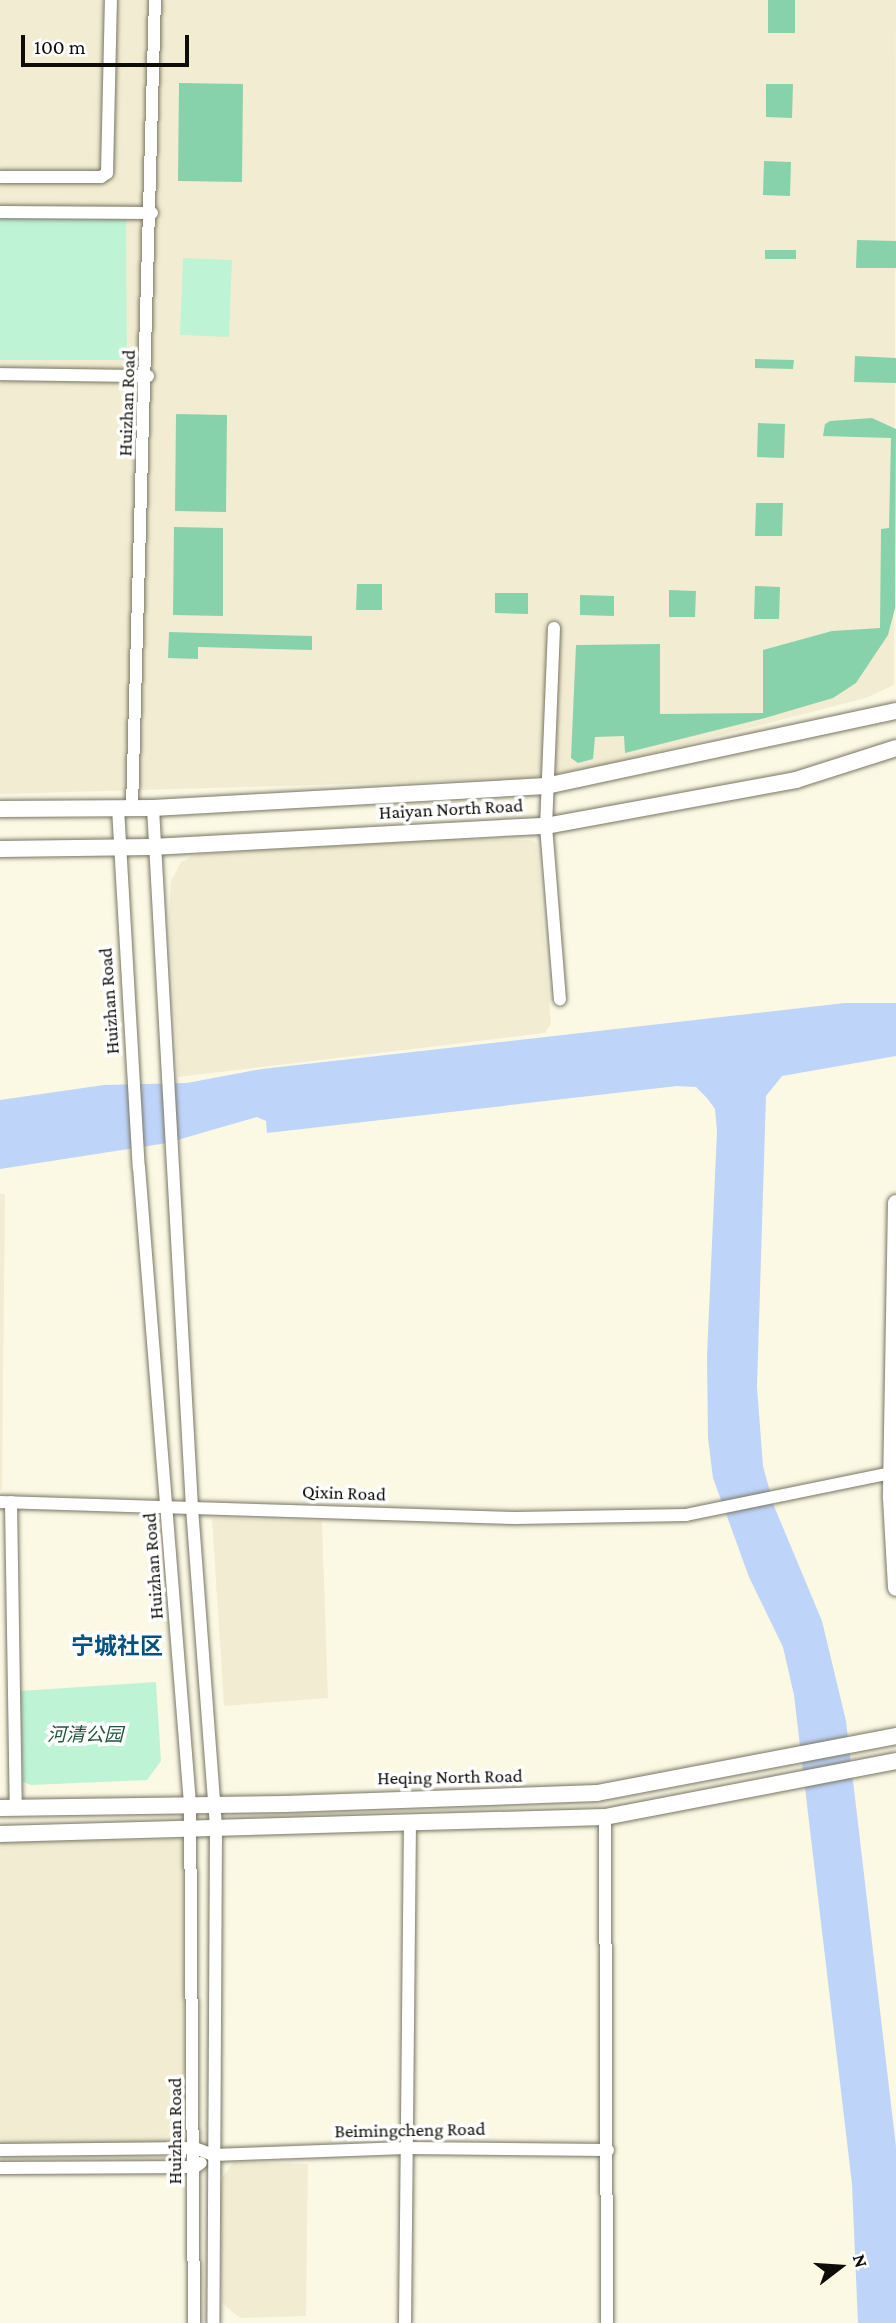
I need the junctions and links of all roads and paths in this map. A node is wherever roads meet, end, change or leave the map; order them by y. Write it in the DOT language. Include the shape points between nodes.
graph roads {
  1 [pos="111,0"];
  2 [pos="155,0"];
  3 [pos="0,177"];
  4 [pos="0,212"];
  5 [pos="152,213"];
  6 [pos="0,374"];
  7 [pos="148,376"];
  8 [pos="554,628"];
  9 [pos="896,711"];
  10 [pos="896,748"];
  11 [pos="546,786"];
  12 [pos="125,807"];
  13 [pos="153,808"];
  14 [pos="0,809"];
  15 [pos="546,826"];
  16 [pos="119,847"];
  17 [pos="152,847"];
  18 [pos="0,849"];
  19 [pos="560,999"];
  20 [pos="896,1203"];
  21 [pos="894,1472"];
  22 [pos="6,1502"];
  23 [pos="167,1507"];
  24 [pos="192,1508"];
  25 [pos="896,1588"];
  26 [pos="888,1738"];
  27 [pos="891,1763"];
  28 [pos="215,1802"];
  29 [pos="190,1803"];
  30 [pos="8,1807"];
  31 [pos="605,1817"];
  32 [pos="410,1823"];
  33 [pos="216,1828"];
  34 [pos="191,1829"];
  35 [pos="0,1834"];
  36 [pos="195,2148"];
  37 [pos="407,2148"];
  38 [pos="0,2150"];
  39 [pos="608,2150"];
  40 [pos="213,2155"];
  41 [pos="0,2168"];
  42 [pos="195,2168"];
  43 [pos="194,2323"];
  44 [pos="213,2323"];
  45 [pos="405,2323"];
  46 [pos="607,2323"];
  1 -- 3 [label="street" via="107,173 101,177"];
  2 -- 5 [label="street, Huizhan Road"];
  4 -- 5 [label="street"];
  5 -- 7 [label="street, Huizhan Road"];
  6 -- 7 [label="street"];
  7 -- 12 [label="street, Huizhan Road"];
  8 -- 11 [label="street"];
  9 -- 11 [label="main road, Haiyan North Road"];
  10 -- 15 [label="main road, Haiyan North Road" via="796,780"];
  11 -- 13 [label="main road, Haiyan North Road"];
  11 -- 15 [label="street"];
  12 -- 13 [label="main road, Haiyan North Road"];
  12 -- 14 [label="main road, Haiyan North Road"];
  12 -- 16 [label="street, Huizhan Road"];
  13 -- 17 [label="street, Huizhan Road"];
  15 -- 17 [label="main road, Haiyan North Road"];
  15 -- 19 [label="street"];
  16 -- 17 [label="main road, Haiyan North Road"];
  16 -- 18 [label="main road, Haiyan North Road"];
  16 -- 23 [label="street, Huizhan Road"];
  17 -- 24 [label="street, Huizhan Road"];
  20 -- 21 [label="main road"];
  21 -- 24 [label="street, Qixin Road" via="686,1515 516,1518"];
  21 -- 25 [label="main road"];
  22 -- 23 [label="street, Qixin Road"];
  22 -- 30 [label="street"];
  23 -- 24 [label="street, Qixin Road"];
  23 -- 29 [label="street, Huizhan Road"];
  24 -- 28 [label="street, Huizhan Road"];
  26 -- 28 [label="main road, Heqing North Road" via="597,1793"];
  27 -- 31 [label="main road"];
  28 -- 29 [label="main road, Heqing North Road"];
  28 -- 33 [label="street, Huizhan Road"];
  29 -- 30 [label="main road, Heqing North Road"];
  29 -- 34 [label="street, Huizhan Road"];
  31 -- 32 [label="main road"];
  31 -- 39 [label="street"];
  32 -- 33 [label="main road"];
  32 -- 37 [label="street"];
  33 -- 34 [label="main road"];
  33 -- 40 [label="street, Huizhan Road"];
  34 -- 35 [label="main road"];
  34 -- 36 [label="street, Huizhan Road"];
  36 -- 38 [label="street, Beimingcheng Road"];
  36 -- 40 [label="street, Beimingcheng Road"];
  36 -- 42 [label="street, Huizhan Road"];
  37 -- 39 [label="street, Beimingcheng Road"];
  37 -- 40 [label="street, Beimingcheng Road"];
  37 -- 45 [label="street"];
  39 -- 46 [label="street"];
  40 -- 42 [label="street"];
  40 -- 44 [label="street, Huizhan Road"];
  41 -- 42 [label="street"];
  42 -- 43 [label="street, Huizhan Road"];
}
